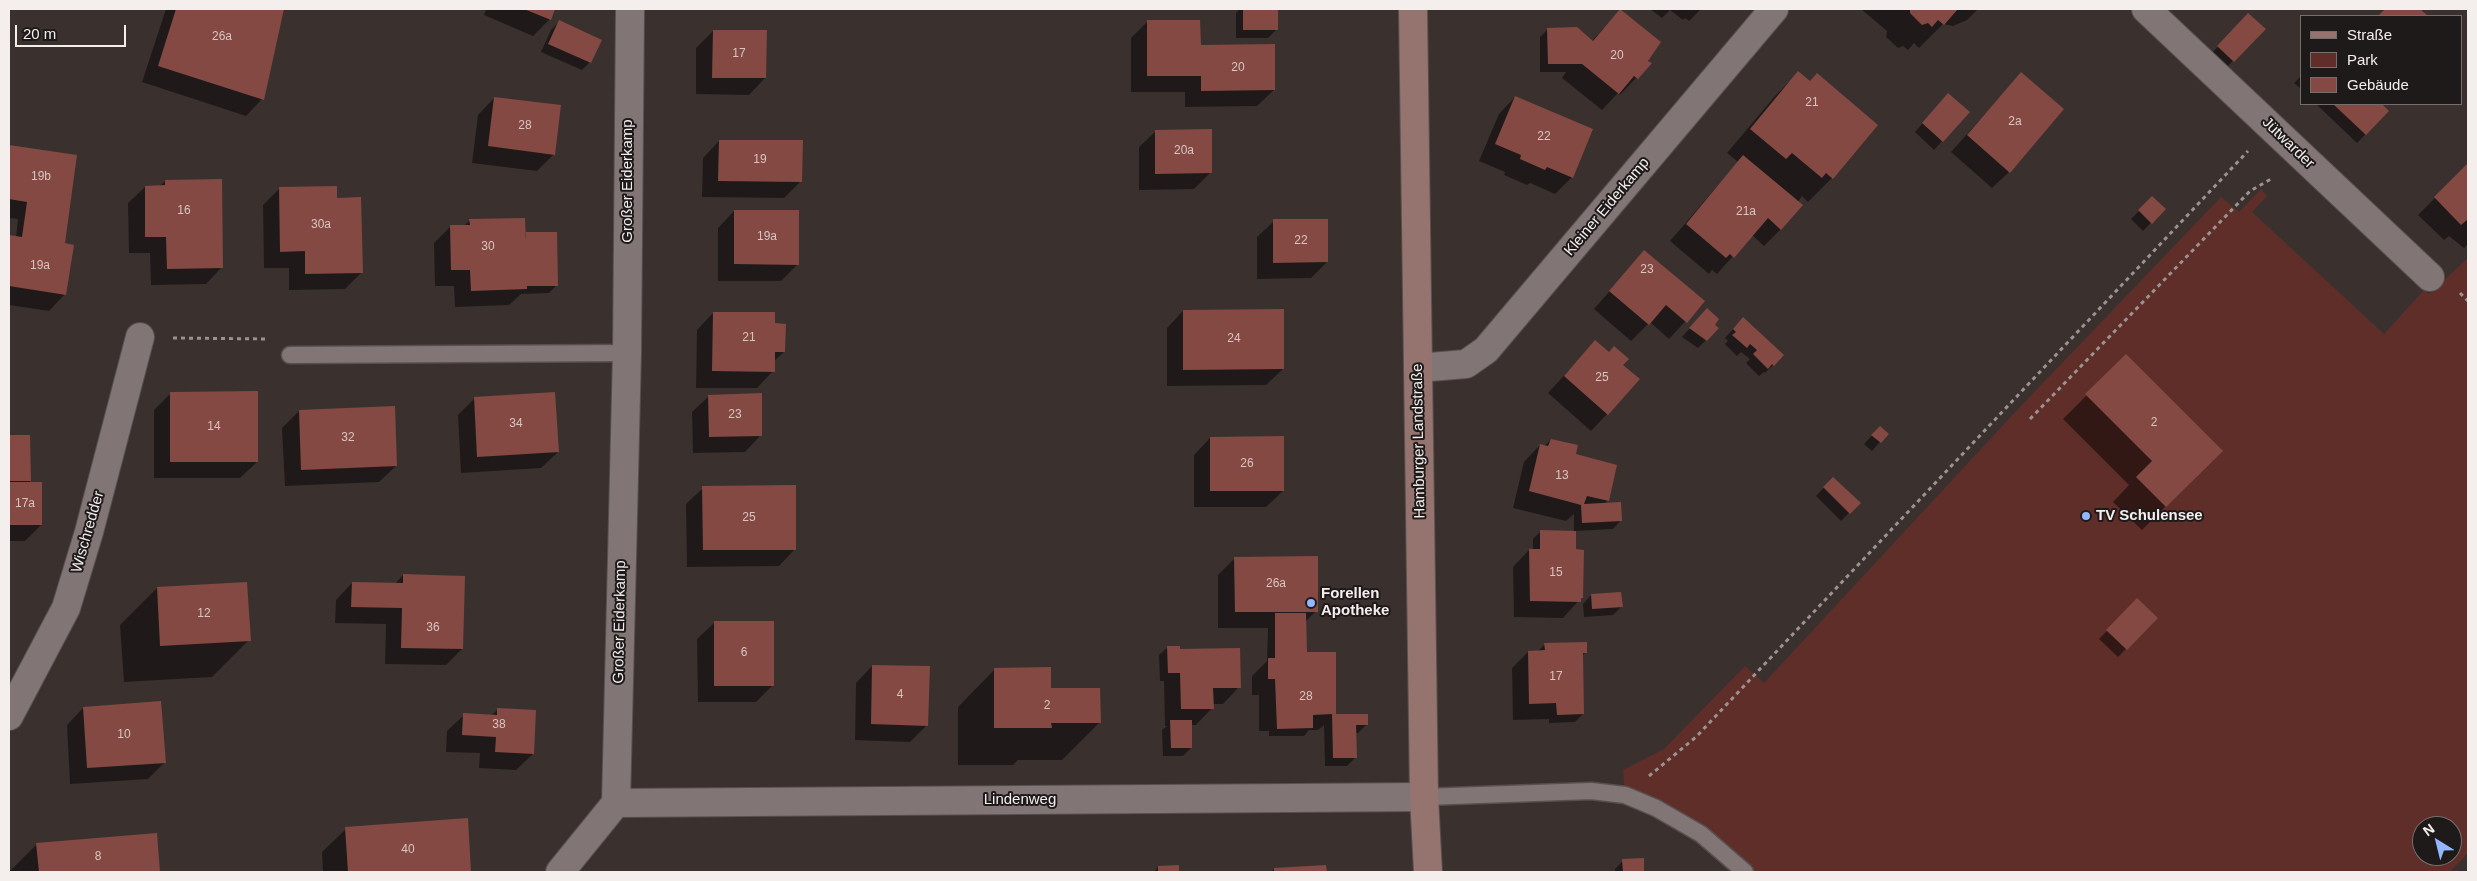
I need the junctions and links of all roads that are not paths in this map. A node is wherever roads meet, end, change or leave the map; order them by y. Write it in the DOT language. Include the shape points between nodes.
graph roads {
  1 [pos="630,9"];
  2 [pos="1413,9"];
  3 [pos="1774,9"];
  4 [pos="2146,9"];
  5 [pos="2430,277"];
  6 [pos="140,337"];
  7 [pos="627,352"];
  8 [pos="290,355"];
  9 [pos="1418,368"];
  10 [pos="9,716"];
  11 [pos="1424,797"];
  12 [pos="616,803"];
  13 [pos="560,872"];
  14 [pos="1428,872"];
  15 [pos="1745,872"];
  1 -- 7 [label="street, Großer Eiderkamp"];
  2 -- 9 [label="main road, Hamburger Landstraße"];
  3 -- 9 [label="street, Kleiner Eiderkamp" via="1486,350 1466,364"];
  4 -- 5 [label="street, Jütwarder"];
  6 -- 10 [label="street, Wischredder" via="66,608"];
  7 -- 8 [label="lane"];
  7 -- 12 [label="street, Großer Eiderkamp"];
  9 -- 11 [label="main road, Hamburger Landstraße"];
  11 -- 12 [label="street, Lindenweg"];
  11 -- 14 [label="main road, Hamburger Landstraße"];
  11 -- 15 [label="lane" via="1591,790 1625,795 1656,808 1701,834"];
  12 -- 13 [label="street"];
}
